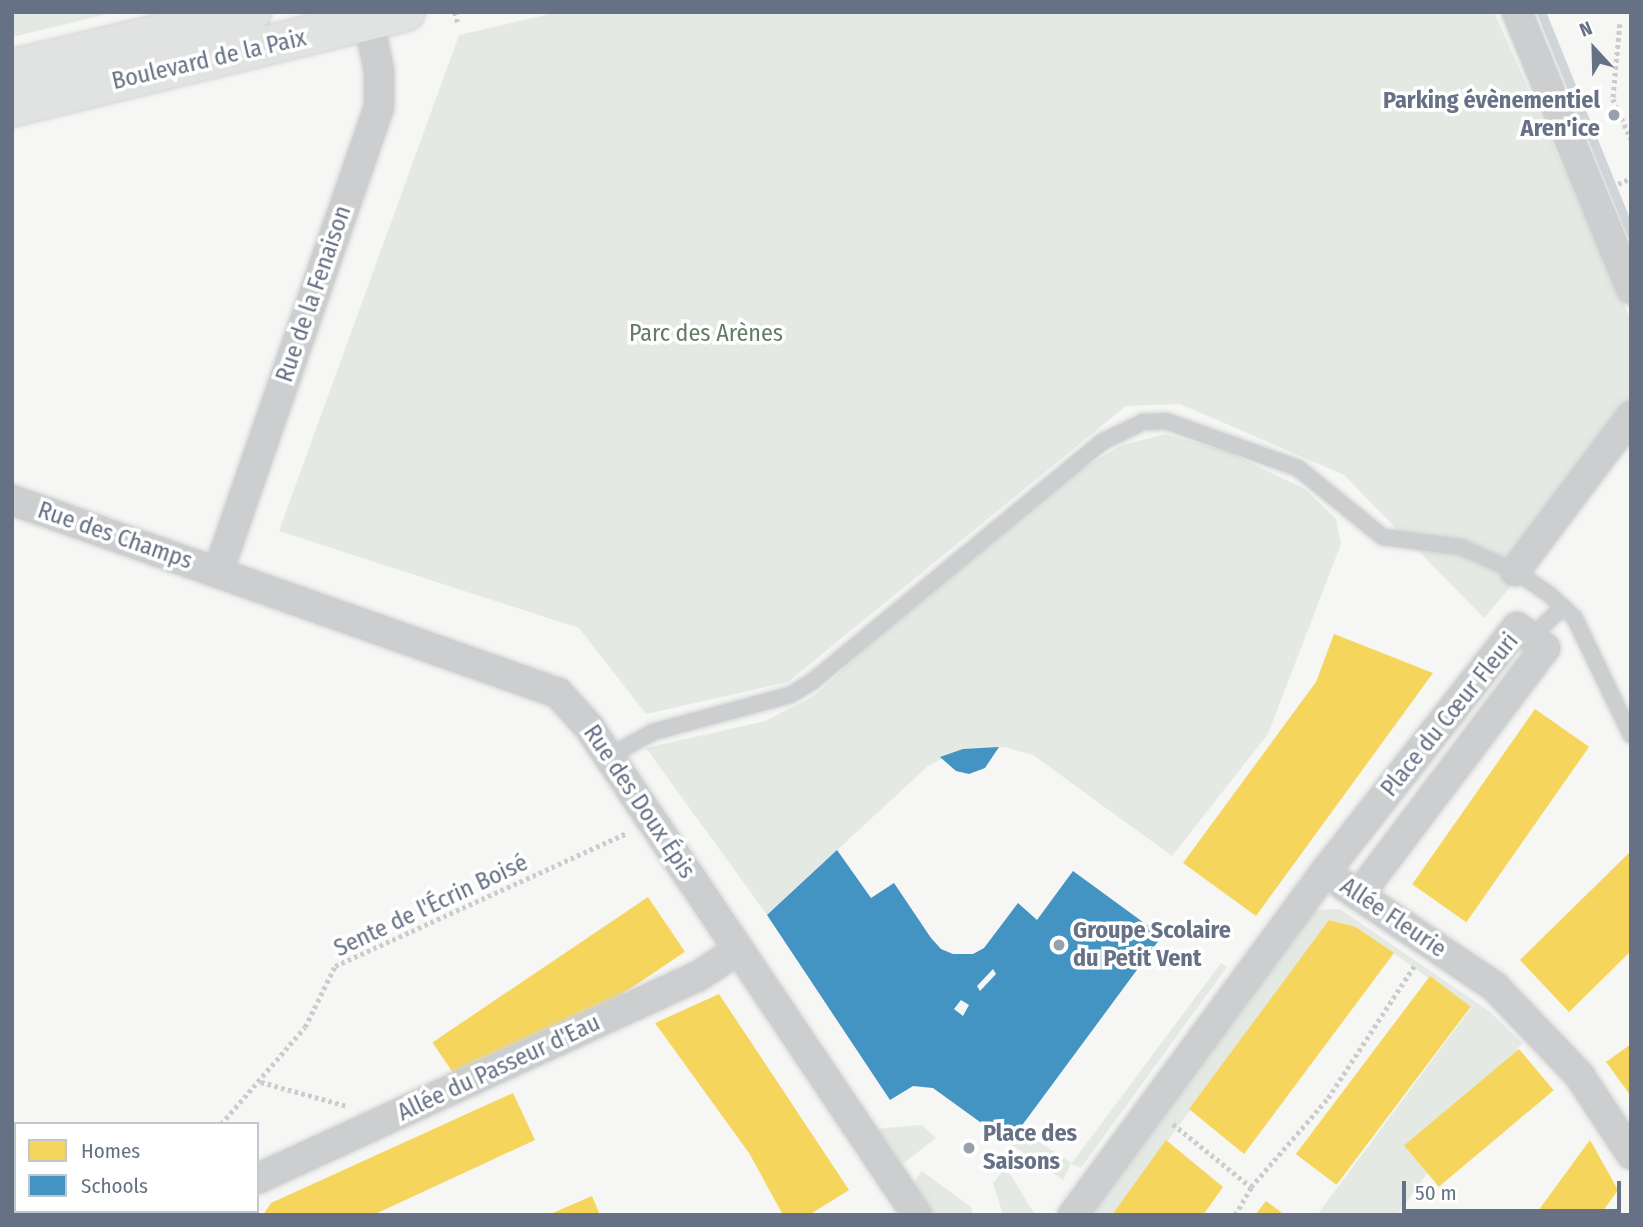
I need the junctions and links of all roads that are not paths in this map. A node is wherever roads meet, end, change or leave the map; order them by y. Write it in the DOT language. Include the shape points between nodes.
graph roads {
  1 [pos="251,12"];
  2 [pos="406,12"];
  3 [pos="368,17"];
  4 [pos="1516,17"];
  5 [pos="12,69"];
  6 [pos="12,107"];
  7 [pos="1631,289"];
  8 [pos="1631,415"];
  9 [pos="12,500"];
  10 [pos="1515,571"];
  11 [pos="218,572"];
  12 [pos="1563,607"];
  13 [pos="1531,637"];
  14 [pos="1631,736"];
  15 [pos="608,757"];
  16 [pos="1325,872"];
  17 [pos="1359,895"];
  18 [pos="738,950"];
  19 [pos="1631,1154"];
  20 [pos="259,1178"];
  21 [pos="917,1215"];
  22 [pos="1073,1215"];
  1 -- 5 [label="main road, Boulevard de la Paix"];
  2 -- 3 [label="main road, Boulevard de la Paix"];
  3 -- 6 [label="main road, Boulevard de la Paix"];
  3 -- 11 [label="street, Rue de la Fenaison" via="380,83 379,107"];
  4 -- 7 [label="street"];
  8 -- 10 [label="street"];
  9 -- 11 [label="street, Rue des Champs"];
  10 -- 12 [label="lane"];
  10 -- 15 [label="lane" via="1461,547 1383,537 1298,468 1182,423 1143,422 1102,442 813,681 766,705 653,732"];
  11 -- 15 [label="street, Rue des Doux Épis" via="548,688 580,715"];
  12 -- 13 [label="lane"];
  12 -- 14 [label="lane" via="1574,617"];
  13 -- 16 [label="street, Place du Cœur Fleuri" via="1517,627"];
  13 -- 17 [label="street, Place du Cœur Fleuri" via="1545,648"];
  15 -- 18 [label="street, Rue des Doux Épis"];
  16 -- 17 [label="street, Allée Fleurie"];
  16 -- 22 [label="street, Allée Fleurie"];
  17 -- 19 [label="street, Allée Fleurie" via="1511,1003 1579,1075"];
  18 -- 20 [label="street, Allée du Passeur d'Eau" via="697,977"];
  18 -- 21 [label="street, Rue des Doux Épis"];
}
